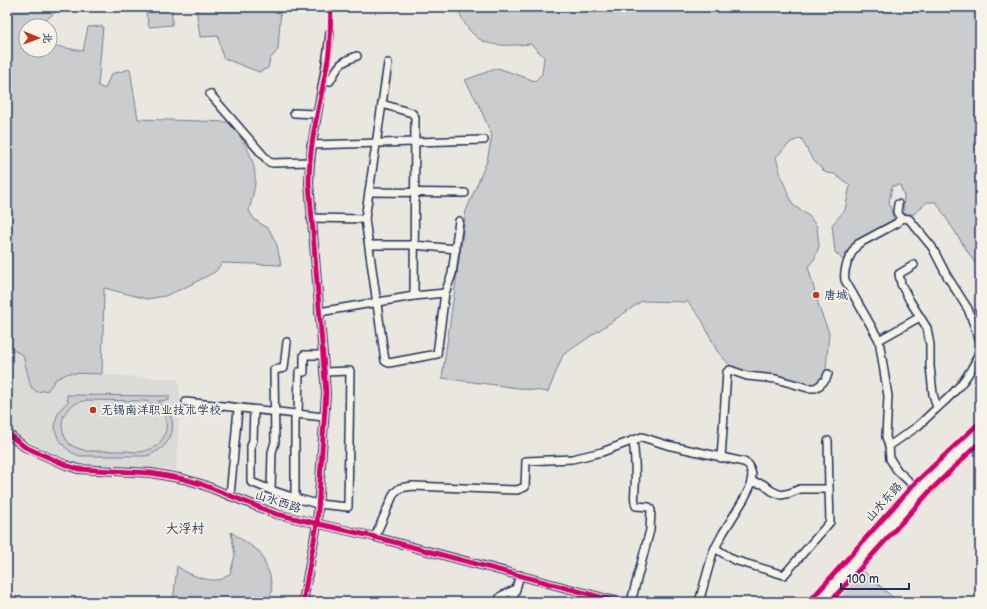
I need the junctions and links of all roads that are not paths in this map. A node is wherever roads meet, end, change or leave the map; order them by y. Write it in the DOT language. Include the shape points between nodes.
graph roads {
  1 [pos="330,32"];
  2 [pos="357,56"];
  3 [pos="388,63"];
  4 [pos="323,82"];
  5 [pos="210,94"];
  6 [pos="382,104"];
  7 [pos="294,113"];
  8 [pos="316,114"];
  9 [pos="484,140"];
  10 [pos="415,142"];
  11 [pos="376,143"];
  12 [pos="311,145"];
  13 [pos="309,162"];
  14 [pos="369,192"];
  15 [pos="414,192"];
  16 [pos="465,194"];
  17 [pos="898,204"];
  18 [pos="311,218"];
  19 [pos="901,218"];
  20 [pos="365,219"];
  21 [pos="459,221"];
  22 [pos="369,245"];
  23 [pos="414,245"];
  24 [pos="456,249"];
  25 [pos="914,265"];
  26 [pos="445,293"];
  27 [pos="414,296"];
  28 [pos="377,302"];
  29 [pos="319,312"];
  30 [pos="920,317"];
  31 [pos="980,339"];
  32 [pos="879,340"];
  33 [pos="287,342"];
  34 [pos="980,348"];
  35 [pos="323,355"];
  36 [pos="324,372"];
  37 [pos="828,374"];
  38 [pos="186,402"];
  39 [pos="937,408"];
  40 [pos="238,409"];
  41 [pos="254,410"];
  42 [pos="275,412"];
  43 [pos="296,414"];
  44 [pos="324,417"];
  45 [pos="980,427"];
  46 [pos="7,433"];
  47 [pos="980,437"];
  48 [pos="633,440"];
  49 [pos="828,441"];
  50 [pos="889,446"];
  51 [pos="721,458"];
  52 [pos="751,482"];
  53 [pos="829,489"];
  54 [pos="918,489"];
  55 [pos="271,490"];
  56 [pos="230,496"];
  57 [pos="295,498"];
  58 [pos="318,504"];
  59 [pos="317,524"];
  60 [pos="375,537"];
  61 [pos="715,548"];
  62 [pos="520,575"];
  63 [pos="516,589"];
  64 [pos="303,602"];
  65 [pos="497,602"];
  66 [pos="512,602"];
  67 [pos="619,602"];
  68 [pos="631,602"];
  69 [pos="699,602"];
  70 [pos="816,602"];
  71 [pos="825,602"];
  1 -- 4 [label="street"];
  2 -- 4 [label="street" via="344,61 330,81"];
  3 -- 6 [label="street"];
  4 -- 8 [label="street"];
  5 -- 13 [label="street" via="269,162"];
  6 -- 10 [label="street" via="412,113 415,117"];
  6 -- 11 [label="street"];
  7 -- 8 [label="street"];
  8 -- 12 [label="street"];
  9 -- 10 [label="street"];
  10 -- 11 [label="street"];
  10 -- 15 [label="street"];
  11 -- 12 [label="street"];
  11 -- 14 [label="street"];
  12 -- 13 [label="street"];
  13 -- 18 [label="street"];
  14 -- 15 [label="street"];
  14 -- 20 [label="street"];
  15 -- 16 [label="street"];
  15 -- 23 [label="street"];
  17 -- 19 [label="street" via="897,212"];
  18 -- 20 [label="street"];
  18 -- 29 [label="street"];
  19 -- 31 [label="street" via="909,219 932,247 968,309"];
  19 -- 32 [label="street" via="897,223 858,244 844,273"];
  20 -- 22 [label="street"];
  21 -- 24 [label="street"];
  22 -- 23 [label="street"];
  22 -- 28 [label="street"];
  23 -- 24 [label="street"];
  23 -- 27 [label="street"];
  24 -- 26 [label="street" via="452,274"];
  25 -- 30 [label="street" via="899,274 901,284"];
  26 -- 27 [label="street"];
  26 -- 28 [label="street" via="436,355 389,363 385,361"];
  27 -- 28 [label="street"];
  28 -- 29 [label="street"];
  29 -- 35 [label="street"];
  30 -- 32 [label="street"];
  30 -- 39 [label="street" via="927,328 933,394"];
  32 -- 50 [label="street" via="888,396 886,437"];
  33 -- 42 [label="street" via="284,368 274,370"];
  34 -- 39 [label="street" via="977,359 964,380"];
  35 -- 36 [label="street"];
  35 -- 43 [label="street" via="304,355 304,372 299,372"];
  36 -- 44 [label="street"];
  36 -- 58 [label="street" via="350,371 348,507"];
  37 -- 51 [label="street" via="820,386 808,388 776,379 747,376 730,370"];
  38 -- 40 [label="street"];
  39 -- 50 [label="street" via="918,426"];
  40 -- 41 [label="street"];
  40 -- 56 [label="street"];
  41 -- 42 [label="street"];
  41 -- 55 [label="street" via="251,482"];
  42 -- 43 [label="street"];
  42 -- 55 [label="street"];
  43 -- 44 [label="street"];
  43 -- 57 [label="street"];
  44 -- 58 [label="street"];
  45 -- 54 [label="highway, 山水东路"];
  46 -- 56 [label="street, 山水西路" via="25,447 78,469 170,476 201,484"];
  47 -- 71 [label="highway, 山水东路" via="907,511"];
  48 -- 51 [label="street" via="642,437"];
  48 -- 60 [label="street" via="602,452 572,459 526,460 525,487 516,490 414,486 400,488 394,493"];
  48 -- 68 [label="street" via="636,489 634,501 636,506 649,507 651,510 650,530"];
  49 -- 53 [label="street"];
  50 -- 54 [label="street" via="890,459 897,470"];
  51 -- 52 [label="street" via="749,465"];
  52 -- 53 [label="street" via="763,484 781,495 800,490"];
  52 -- 61 [label="street" via="744,500"];
  53 -- 61 [label="street" via="830,522 784,575 734,560"];
  54 -- 70 [label="highway, 山水东路"];
  55 -- 57 [label="street"];
  56 -- 59 [label="street, 山水西路" via="276,514"];
  57 -- 58 [label="street"];
  58 -- 59 [label="street"];
  59 -- 60 [label="street, 山水西路"];
  59 -- 64 [label="street"];
  60 -- 62 [label="street, 山水西路"];
  61 -- 69 [label="street"];
  62 -- 63 [label="street"];
  62 -- 67 [label="street, 山水西路"];
  63 -- 65 [label="street" via="501,596"];
  63 -- 66 [label="street"];
}
